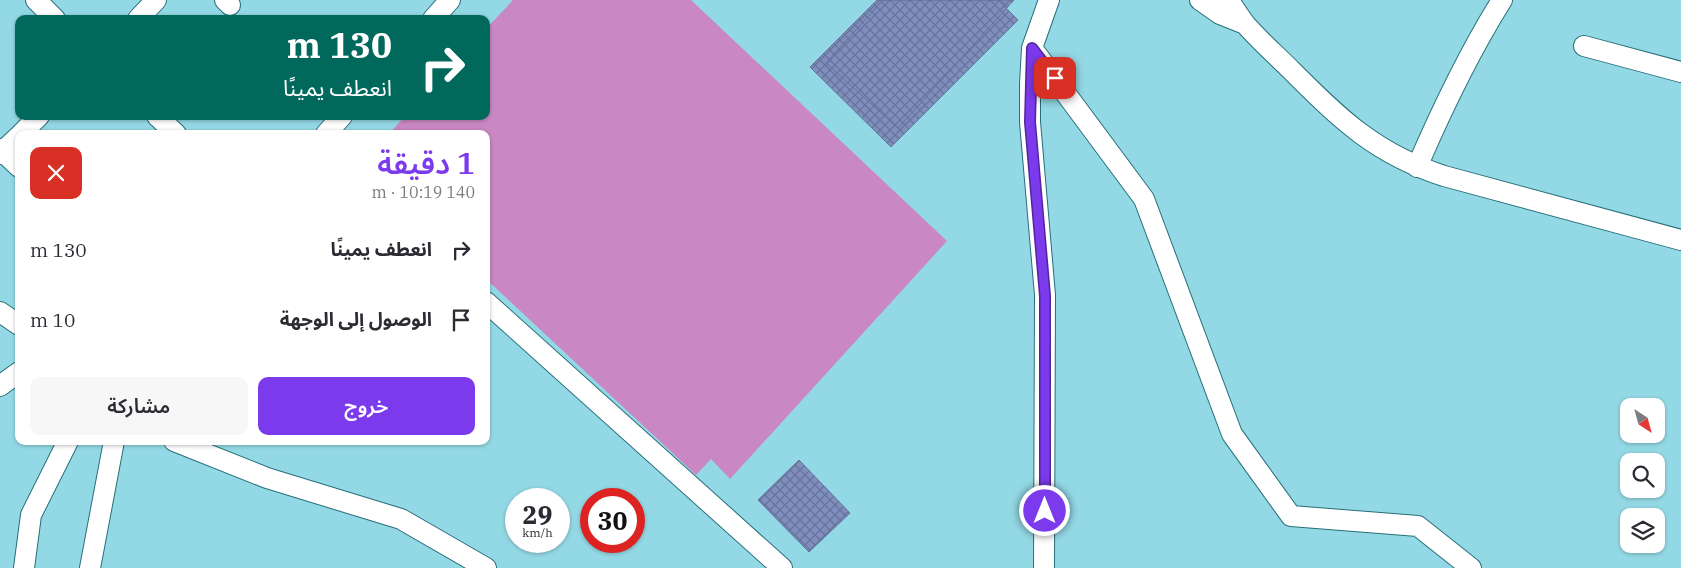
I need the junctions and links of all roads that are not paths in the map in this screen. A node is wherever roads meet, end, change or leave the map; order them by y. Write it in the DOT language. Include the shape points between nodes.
graph roads {
  1 [pos="36,0"];
  2 [pos="156,0"];
  3 [pos="450,0"];
  4 [pos="1049,0"];
  5 [pos="1200,0"];
  6 [pos="1228,0"];
  7 [pos="1502,0"];
  8 [pos="52,15"];
  9 [pos="142,15"];
  10 [pos="437,15"];
  11 [pos="1245,24"];
  12 [pos="1584,46"];
  13 [pos="1032,48"];
  14 [pos="1681,72"];
  15 [pos="35,120"];
  16 [pos="161,120"];
  17 [pos="338,120"];
  18 [pos="25,130"];
  19 [pos="172,130"];
  20 [pos="330,130"];
  21 [pos="15,139"];
  22 [pos="1,151"];
  23 [pos="15,163"];
  24 [pos="1417,167"];
  25 [pos="1681,240"];
  26 [pos="490,306"];
  27 [pos="0,312"];
  28 [pos="15,322"];
  29 [pos="15,375"];
  30 [pos="0,386"];
  31 [pos="66,445"];
  32 [pos="113,445"];
  33 [pos="184,445"];
  34 [pos="24,568"];
  35 [pos="90,568"];
  36 [pos="486,568"];
  37 [pos="782,568"];
  38 [pos="1044,568"];
  39 [pos="1471,568"];
  1 -- 8 [label="street"];
  2 -- 9 [label="street"];
  3 -- 10 [label="street"];
  4 -- 13 [label="street"];
  5 -- 11 [label="street" via="1220,14"];
  6 -- 11 [label="street"];
  7 -- 24 [label="street" via="1452,87"];
  11 -- 24 [label="street" via="1354,130"];
  12 -- 14 [label="street"];
  13 -- 38 [label="street" via="1030,122 1045,296"];
  13 -- 39 [label="street" via="1144,199 1232,434 1291,516 1418,526"];
  15 -- 18 [label="street"];
  16 -- 19 [label="street"];
  17 -- 20 [label="street"];
  21 -- 22 [label="street"];
  22 -- 23 [label="street"];
  24 -- 25 [label="street"];
  26 -- 37 [label="street"];
  27 -- 28 [label="street"];
  29 -- 30 [label="street"];
  31 -- 34 [label="street" via="31,515"];
  32 -- 35 [label="street"];
  33 -- 36 [label="street" via="267,478 402,518"];
}
